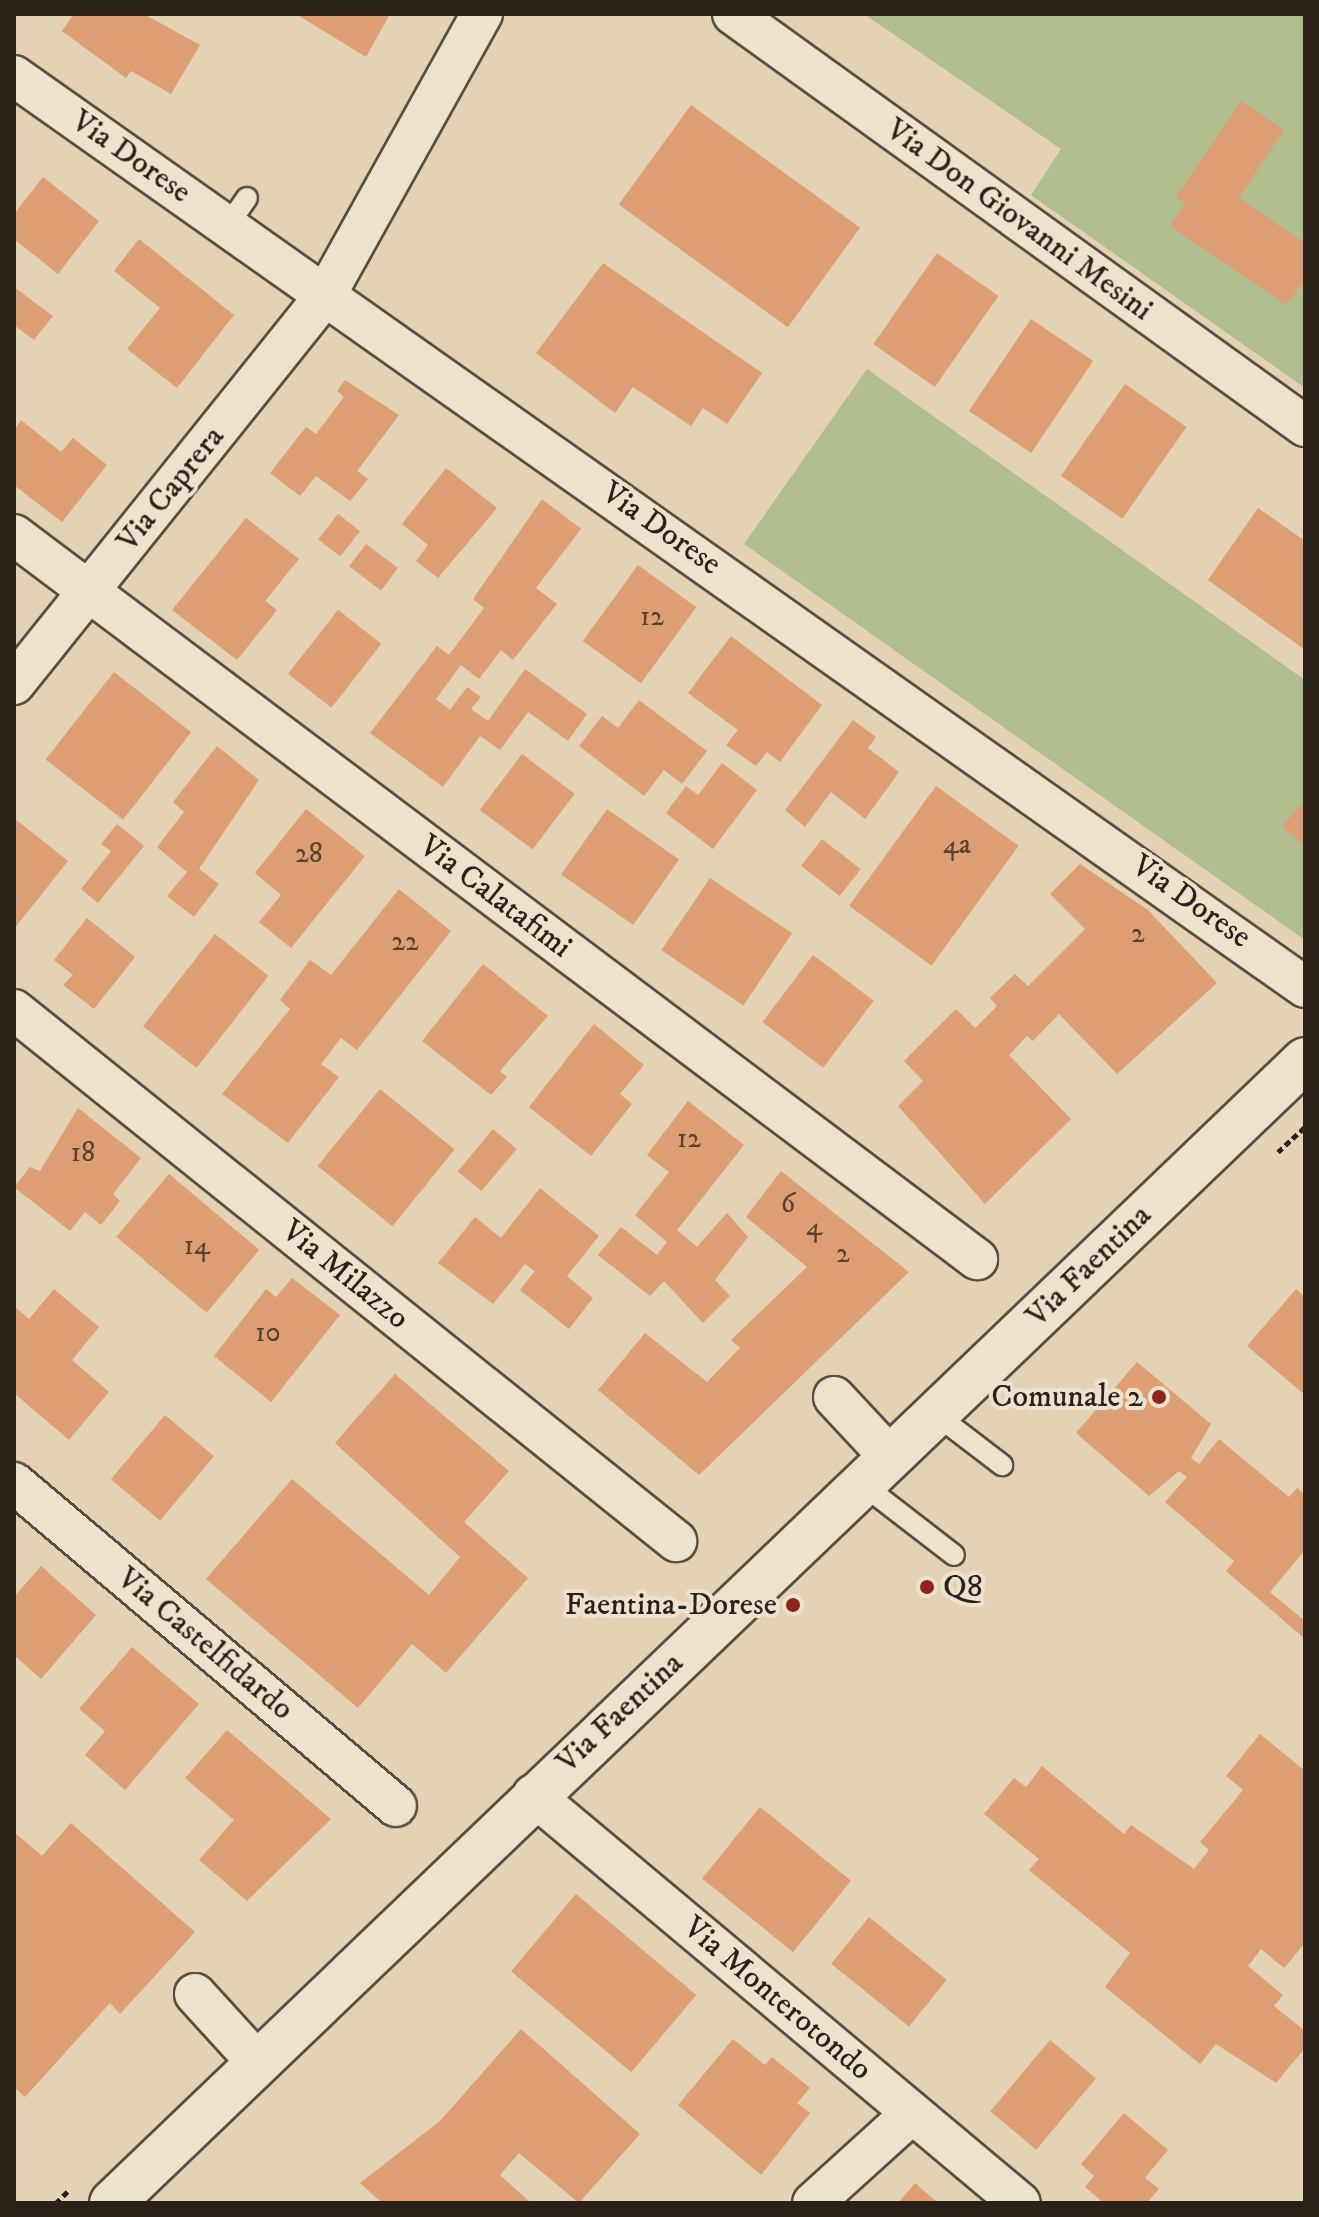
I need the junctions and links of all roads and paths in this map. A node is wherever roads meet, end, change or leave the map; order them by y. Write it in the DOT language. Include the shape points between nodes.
graph roads {
  1 [pos="482,14"];
  2 [pos="733,14"];
  3 [pos="14,76"];
  4 [pos="326,294"];
  5 [pos="1305,426"];
  6 [pos="14,535"];
  7 [pos="90,591"];
  8 [pos="14,684"];
  9 [pos="1305,987"];
  10 [pos="14,1010"];
  11 [pos="1305,1060"];
  12 [pos="977,1259"];
  13 [pos="834,1397"];
  14 [pos="934,1413"];
  15 [pos="1002,1465"];
  16 [pos="876,1470"];
  17 [pos="14,1483"];
  18 [pos="676,1541"];
  19 [pos="954,1555"];
  20 [pos="533,1795"];
  21 [pos="396,1806"];
  22 [pos="195,1994"];
  23 [pos="255,2060"];
  24 [pos="911,2114"];
  25 [pos="112,2203"];
  26 [pos="813,2203"];
  27 [pos="1020,2203"];
  1 -- 4 [label="street, Via Caprera"];
  2 -- 5 [label="street, Via Don Giovanni Mesini"];
  3 -- 4 [label="street, Via Dorese" via="237,211"];
  4 -- 7 [label="street, Via Caprera"];
  4 -- 9 [label="street, Via Dorese"];
  6 -- 7 [label="street, Via Calatafimi"];
  7 -- 8 [label="street, Via Caprera"];
  7 -- 12 [label="street, Via Calatafimi"];
  10 -- 18 [label="street, Via Milazzo"];
  11 -- 14 [label="street, Via Faentina"];
  13 -- 16 [label="street"];
  14 -- 15 [label="lane"];
  14 -- 16 [label="street, Via Faentina"];
  16 -- 19 [label="lane"];
  16 -- 20 [label="street, Via Faentina"];
  17 -- 21 [label="street, Via Castelfidardo"];
  20 -- 23 [label="street, Via Faentina"];
  20 -- 24 [label="street, Via Monterotondo"];
  22 -- 23 [label="street"];
  23 -- 25 [label="street, Via Faentina"];
  24 -- 26 [label="street"];
  24 -- 27 [label="street, Via Monterotondo"];
}
